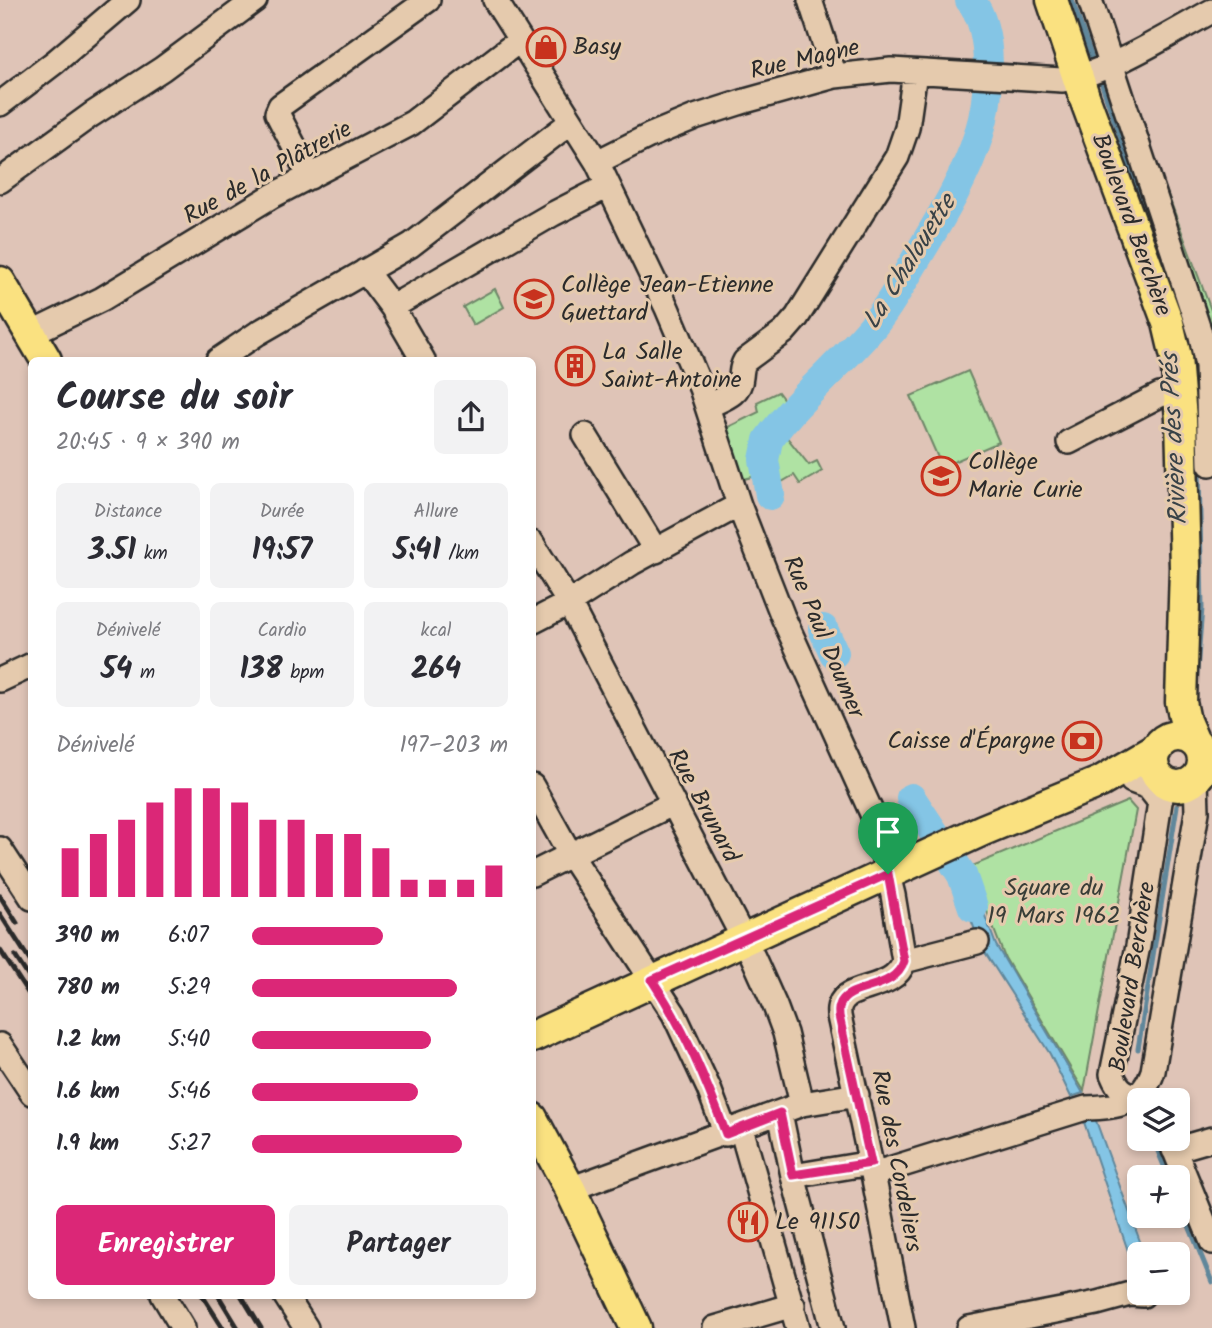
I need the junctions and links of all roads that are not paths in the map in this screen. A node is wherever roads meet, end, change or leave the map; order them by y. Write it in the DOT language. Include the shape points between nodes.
graph roads {
  1 [pos="128,0"];
  2 [pos="255,0"];
  3 [pos="428,0"];
  4 [pos="495,0"];
  5 [pos="810,0"];
  6 [pos="1052,0"];
  7 [pos="1090,0"];
  8 [pos="1212,11"];
  9 [pos="520,40"];
  10 [pos="1112,64"];
  11 [pos="915,72"];
  12 [pos="835,76"];
  13 [pos="1078,78"];
  14 [pos="0,104"];
  15 [pos="571,122"];
  16 [pos="597,162"];
  17 [pos="310,177"];
  18 [pos="0,181"];
  19 [pos="608,186"];
  20 [pos="365,271"];
  21 [pos="0,282"];
  22 [pos="392,307"];
  23 [pos="30,334"];
  24 [pos="44,357"];
  25 [pos="222,357"];
  26 [pos="421,357"];
  27 [pos="1179,391"];
  28 [pos="708,406"];
  29 [pos="585,435"];
  30 [pos="1069,442"];
  31 [pos="1210,464"];
  32 [pos="739,505"];
  33 [pos="536,549"];
  34 [pos="656,551"];
  35 [pos="569,603"];
  36 [pos="536,620"];
  37 [pos="1183,623"];
  38 [pos="28,667"];
  39 [pos="0,680"];
  40 [pos="1158,746"];
  41 [pos="1202,759"];
  42 [pos="1100,782"];
  43 [pos="1162,788"];
  44 [pos="536,793"];
  45 [pos="672,804"];
  46 [pos="0,849"];
  47 [pos="570,854"];
  48 [pos="536,872"];
  49 [pos="888,874"];
  50 [pos="28,892"];
  51 [pos="744,939"];
  52 [pos="977,942"];
  53 [pos="902,966"];
  54 [pos="652,980"];
  55 [pos="536,1035"];
  56 [pos="0,1045"];
  57 [pos="1112,1074"];
  58 [pos="28,1087"];
  59 [pos="1149,1088"];
  60 [pos="1127,1093"];
  61 [pos="857,1095"];
  62 [pos="1127,1103"];
  63 [pos="802,1104"];
  64 [pos="1086,1108"];
  65 [pos="780,1113"];
  66 [pos="536,1125"];
  67 [pos="733,1131"];
  68 [pos="1212,1139"];
  69 [pos="1190,1142"];
  70 [pos="1174,1151"];
  71 [pos="872,1168"];
  72 [pos="793,1175"];
  73 [pos="570,1189"];
  74 [pos="1212,1242"];
  75 [pos="1127,1295"];
  76 [pos="165,1299"];
  77 [pos="288,1299"];
  78 [pos="793,1305"];
  79 [pos="183,1328"];
  80 [pos="306,1328"];
  81 [pos="636,1328"];
  82 [pos="715,1328"];
  83 [pos="798,1328"];
  84 [pos="833,1328"];
  85 [pos="903,1328"];
  86 [pos="969,1328"];
  1 -- 14 [label="street"];
  2 -- 18 [label="street"];
  3 -- 17 [label="street" via="280,106 277,113"];
  4 -- 9 [label="street, Rue Paul Doumer"];
  5 -- 12 [label="street"];
  6 -- 13 [label="main road, Boulevard Berchère"];
  7 -- 10 [label="street"];
  8 -- 10 [label="street"];
  9 -- 15 [label="street, Rue Paul Doumer"];
  9 -- 17 [label="street, Rue de la Plâtrerie" via="412,123"];
  10 -- 13 [label="street"];
  10 -- 31 [label="street" via="1201,336 1207,366"];
  11 -- 12 [label="street, Rue Magne"];
  11 -- 13 [label="street, Rue Magne"];
  11 -- 28 [label="street" via="903,144 883,181 796,317 746,361 736,392"];
  12 -- 16 [label="street, Rue Magne" via="695,117"];
  13 -- 27 [label="main road, Boulevard Berchère" via="1168,323"];
  15 -- 16 [label="street, Rue Paul Doumer"];
  15 -- 20 [label="street" via="411,245"];
  16 -- 19 [label="street, Rue Paul Doumer"];
  17 -- 23 [label="street, Rue de la Plâtrerie" via="102,299"];
  19 -- 22 [label="street"];
  19 -- 28 [label="street, Rue Paul Doumer"];
  20 -- 22 [label="street"];
  20 -- 25 [label="street"];
  21 -- 23 [label="main road"];
  22 -- 26 [label="street"];
  23 -- 24 [label="main road"];
  27 -- 30 [label="street"];
  27 -- 37 [label="main road, Boulevard Berchère"];
  28 -- 32 [label="street, Rue Paul Doumer"];
  29 -- 34 [label="street"];
  32 -- 34 [label="street"];
  32 -- 49 [label="street, Rue Paul Doumer" via="792,637 874,818"];
  33 -- 35 [label="street, Rue Brunard"];
  34 -- 35 [label="street"];
  35 -- 36 [label="street"];
  35 -- 45 [label="street, Rue Brunard"];
  37 -- 40 [label="main road, Boulevard Berchère"];
  37 -- 41 [label="main road, Boulevard Berchère" via="1181,702"];
  38 -- 39 [label="street"];
  40 -- 41 [label="main road" via="1174,736 1185,737"];
  40 -- 42 [label="main road"];
  40 -- 43 [label="main road" via="1154,765"];
  41 -- 43 [label="main road" via="1185,786"];
  41 -- 59 [label="street" via="1197,812"];
  42 -- 43 [label="main road" via="1132,780"];
  42 -- 49 [label="main road"];
  43 -- 57 [label="street, Boulevard Berchère" via="1138,946"];
  44 -- 47 [label="street"];
  45 -- 47 [label="street"];
  45 -- 51 [label="street, Rue Brunard"];
  46 -- 50 [label="street"];
  47 -- 48 [label="street"];
  47 -- 54 [label="street"];
  49 -- 51 [label="main road"];
  49 -- 53 [label="street, Rue Paul Doumer"];
  51 -- 54 [label="main road"];
  51 -- 63 [label="street, Rue Brunard" via="785,1032"];
  52 -- 53 [label="street"];
  53 -- 61 [label="street, Rue des Cordeliers" via="892,978 846,997 840,1004"];
  54 -- 55 [label="main road"];
  54 -- 67 [label="street"];
  56 -- 58 [label="street"];
  57 -- 60 [label="street, Boulevard Berchère" via="1117,1088"];
  57 -- 64 [label="street"];
  61 -- 63 [label="street"];
  61 -- 71 [label="street, Rue des Cordeliers"];
  62 -- 64 [label="street"];
  63 -- 65 [label="street"];
  64 -- 71 [label="street"];
  65 -- 67 [label="street"];
  65 -- 72 [label="street"];
  66 -- 73 [label="main road"];
  67 -- 73 [label="street"];
  67 -- 78 [label="street"];
  68 -- 69 [label="street"];
  70 -- 74 [label="street"];
  71 -- 72 [label="street"];
  71 -- 85 [label="street, Rue des Cordeliers"];
  72 -- 84 [label="street"];
  73 -- 81 [label="main road"];
  75 -- 86 [label="street"];
  76 -- 79 [label="street"];
  77 -- 80 [label="street"];
  78 -- 82 [label="street"];
  78 -- 83 [label="street"];
}
